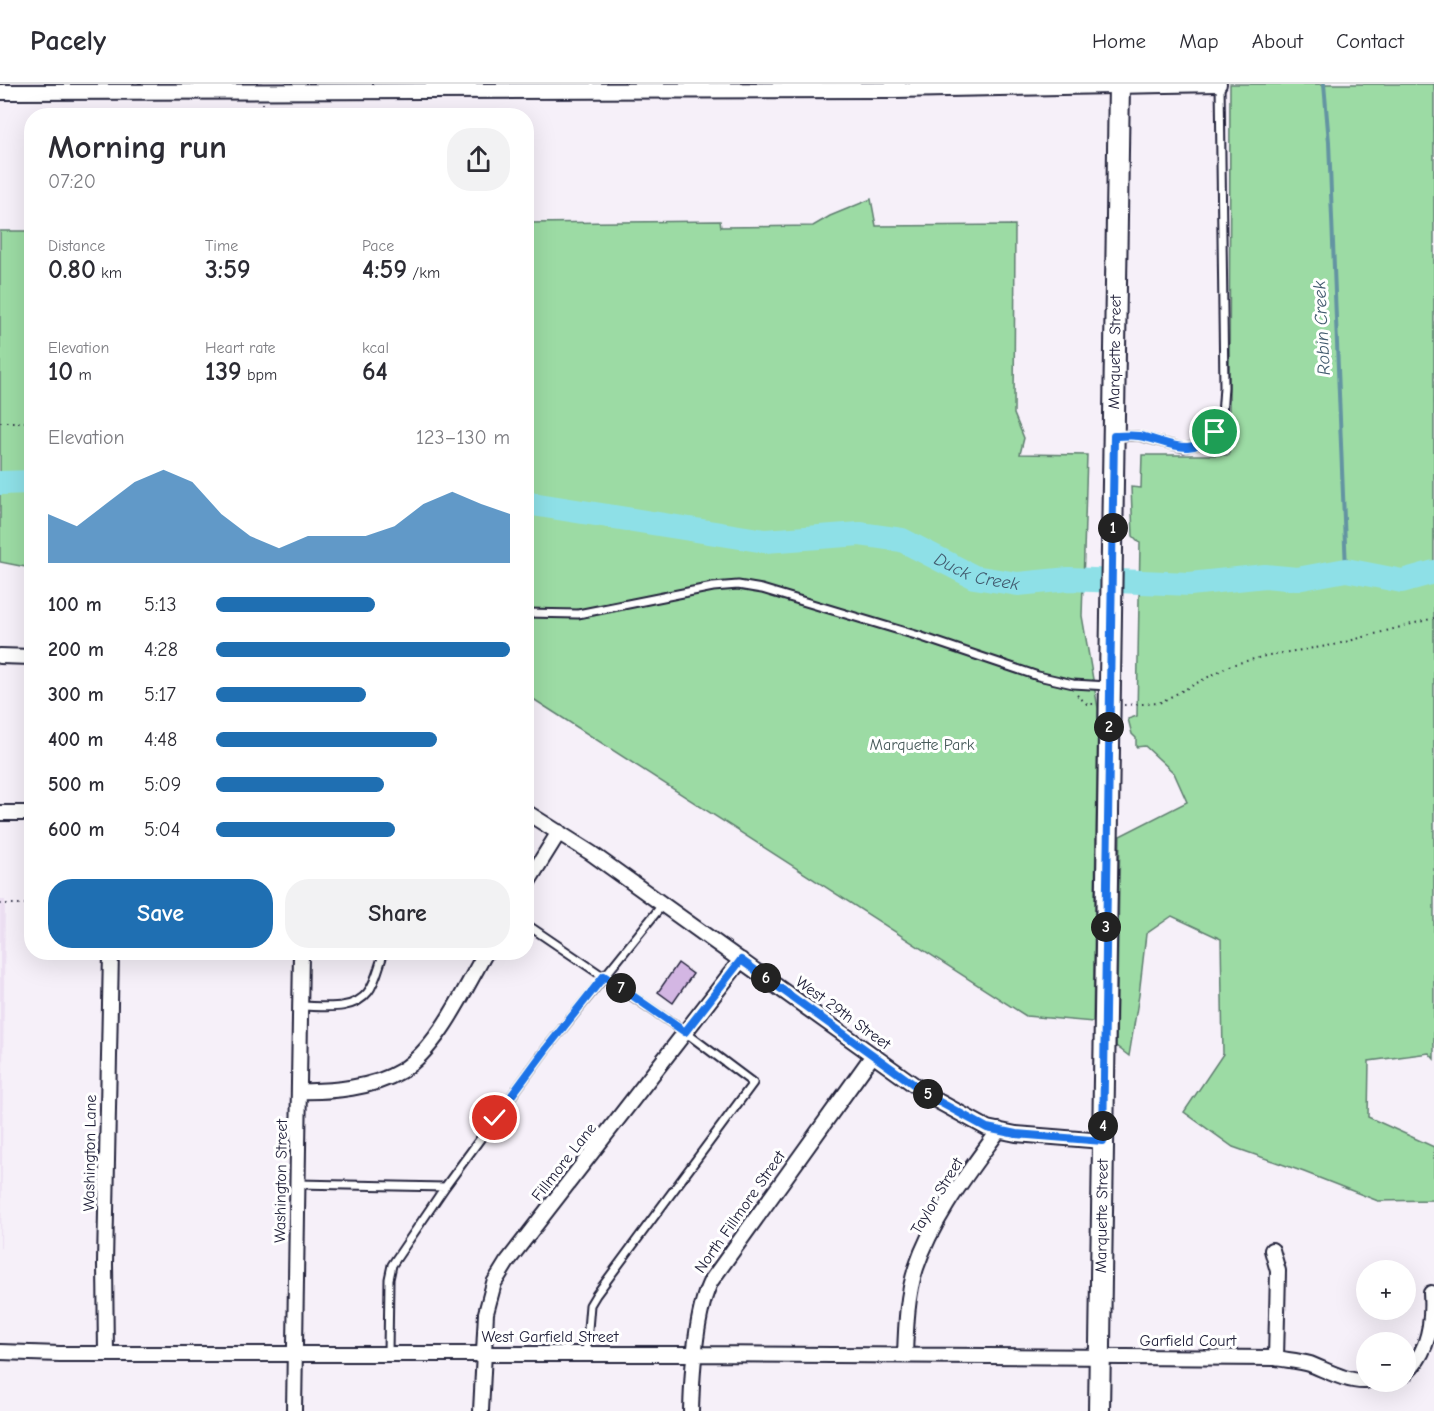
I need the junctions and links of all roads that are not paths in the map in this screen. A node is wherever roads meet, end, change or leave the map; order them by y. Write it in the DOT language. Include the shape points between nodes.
graph roads {
  1 [pos="1220,84"];
  2 [pos="1119,85"];
  3 [pos="1007,86"];
  4 [pos="674,87"];
  5 [pos="790,87"];
  6 [pos="896,87"];
  7 [pos="43,88"];
  8 [pos="155,88"];
  9 [pos="254,88"];
  10 [pos="357,88"];
  11 [pos="464,88"];
  12 [pos="570,88"];
  13 [pos="0,92"];
  14 [pos="1114,436"];
  15 [pos="534,613"];
  16 [pos="0,656"];
  17 [pos="24,657"];
  18 [pos="1110,686"];
  19 [pos="0,813"];
  20 [pos="24,813"];
  21 [pos="534,817"];
  22 [pos="558,831"];
  23 [pos="534,872"];
  24 [pos="663,904"];
  25 [pos="534,929"];
  26 [pos="111,960"];
  27 [pos="301,960"];
  28 [pos="381,960"];
  29 [pos="481,960"];
  30 [pos="741,960"];
  31 [pos="604,976"];
  32 [pos="300,1006"];
  33 [pos="685,1032"];
  34 [pos="873,1055"];
  35 [pos="299,1091"];
  36 [pos="999,1130"];
  37 [pos="1103,1141"];
  38 [pos="297,1184"];
  39 [pos="445,1187"];
  40 [pos="1272,1250"];
  41 [pos="1431,1293"];
  42 [pos="0,1352"];
  43 [pos="106,1354"];
  44 [pos="295,1354"];
  45 [pos="388,1354"];
  46 [pos="483,1354"];
  47 [pos="586,1354"];
  48 [pos="695,1354"];
  49 [pos="905,1355"];
  50 [pos="1100,1357"];
  51 [pos="1276,1358"];
  52 [pos="1416,1364"];
  53 [pos="1356,1381"];
  54 [pos="294,1411"];
  55 [pos="481,1411"];
  56 [pos="691,1411"];
  57 [pos="1099,1411"];
  1 -- 2 [label="street"];
  1 -- 14 [label="lane" via="1222,415 1208,439 1184,448 1138,436"];
  2 -- 3 [label="street"];
  2 -- 14 [label="main road, Marquette Street"];
  3 -- 6 [label="street"];
  4 -- 5 [label="street"];
  4 -- 12 [label="street"];
  5 -- 6 [label="street"];
  7 -- 8 [label="street"];
  7 -- 13 [label="street"];
  8 -- 9 [label="street"];
  9 -- 10 [label="street"];
  10 -- 11 [label="street"];
  11 -- 12 [label="street"];
  14 -- 18 [label="main road, Marquette Street"];
  15 -- 18 [label="lane" via="578,614 738,585 919,636 1038,676 1073,684"];
  16 -- 17 [label="street"];
  18 -- 37 [label="main road, Marquette Street"];
  19 -- 20 [label="street"];
  21 -- 22 [label="street, West 29th Street"];
  22 -- 23 [label="street"];
  22 -- 24 [label="street, West 29th Street"];
  24 -- 30 [label="street, West 29th Street"];
  24 -- 31 [label="lane"];
  25 -- 31 [label="lane"];
  26 -- 43 [label="street, Washington Lane"];
  27 -- 32 [label="street, Washington Street"];
  28 -- 32 [label="lane" via="369,992 357,1003"];
  29 -- 35 [label="street" via="445,1023 422,1053 402,1070 384,1080 328,1092"];
  30 -- 33 [label="street, Fillmore Lane"];
  30 -- 34 [label="street, West 29th Street"];
  31 -- 33 [label="lane"];
  31 -- 39 [label="lane"];
  32 -- 35 [label="street, Washington Street"];
  33 -- 46 [label="street, Fillmore Lane" via="507,1262 488,1303"];
  33 -- 47 [label="lane" via="753,1083 596,1295 590,1305"];
  34 -- 36 [label="street, West 29th Street" via="934,1099 987,1128"];
  34 -- 48 [label="street, North Fillmore Street" via="711,1281 703,1296"];
  35 -- 38 [label="street, Washington Street"];
  36 -- 37 [label="street, West 29th Street"];
  36 -- 49 [label="street, Taylor Street" via="930,1233 915,1269"];
  37 -- 50 [label="main road, Marquette Street"];
  38 -- 39 [label="lane"];
  38 -- 44 [label="street, Washington Street"];
  39 -- 45 [label="lane" via="392,1265"];
  40 -- 51 [label="street" via="1278,1271"];
  41 -- 52 [label="street" via="1427,1340"];
  42 -- 43 [label="street, West Garfield Street"];
  43 -- 44 [label="street, West Garfield Street"];
  44 -- 45 [label="street, West Garfield Street"];
  44 -- 54 [label="street, Washington Street"];
  45 -- 46 [label="street, West Garfield Street"];
  46 -- 47 [label="street, West Garfield Street"];
  46 -- 55 [label="street, Fillmore Lane"];
  47 -- 48 [label="street, West Garfield Street"];
  48 -- 49 [label="street, West Garfield Street"];
  48 -- 56 [label="street, North Fillmore Street"];
  49 -- 50 [label="street, West Garfield Street"];
  50 -- 51 [label="street, Garfield Court"];
  50 -- 57 [label="main road, Marquette Street"];
  51 -- 53 [label="street, Garfield Court"];
}
